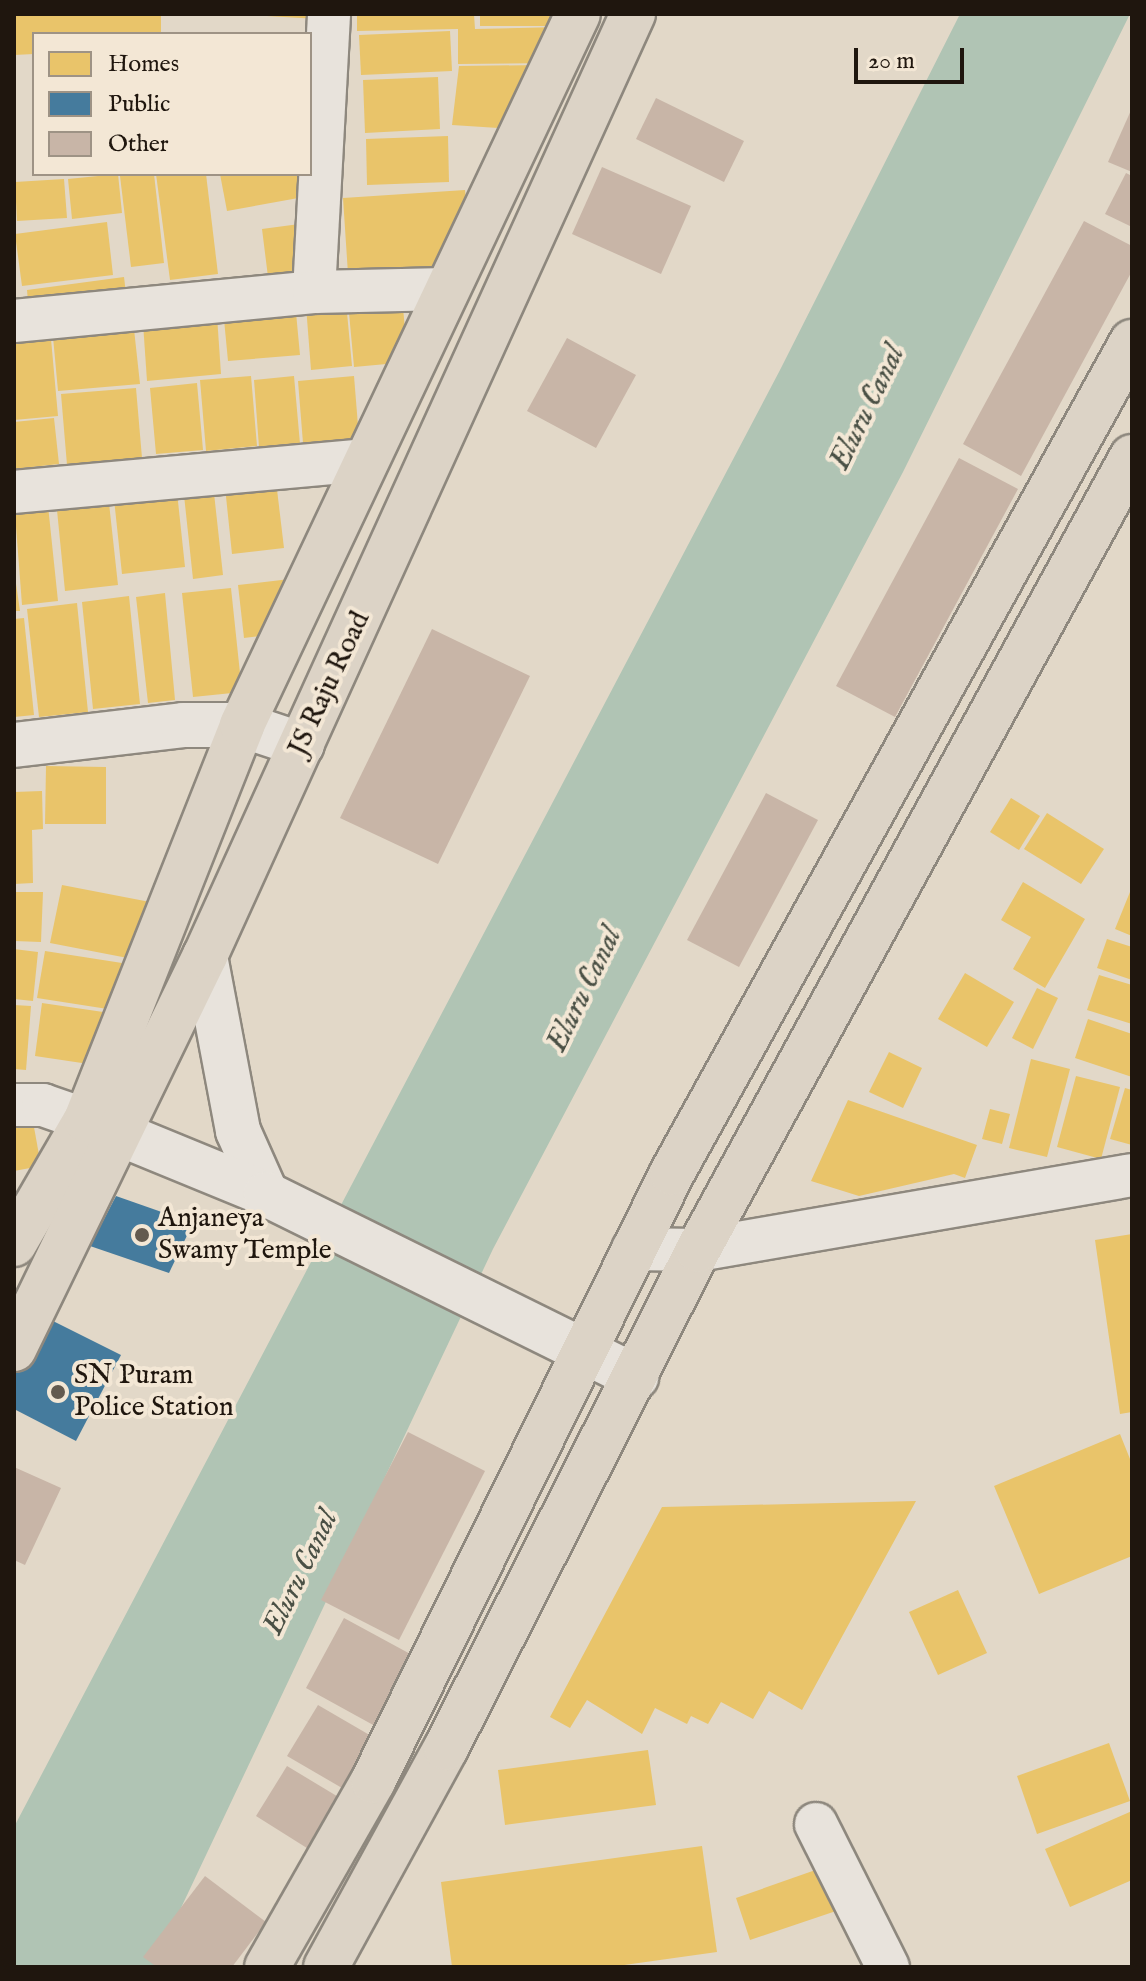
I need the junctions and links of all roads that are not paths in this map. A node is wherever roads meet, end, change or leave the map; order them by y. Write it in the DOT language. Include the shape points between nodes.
graph roads {
  1 [pos="329,14"];
  2 [pos="578,14"];
  3 [pos="633,14"];
  4 [pos="446,289"];
  5 [pos="314,292"];
  6 [pos="14,321"];
  7 [pos="1132,342"];
  8 [pos="1132,457"];
  9 [pos="366,460"];
  10 [pos="14,492"];
  11 [pos="242,725"];
  12 [pos="14,745"];
  13 [pos="302,745"];
  14 [pos="205,956"];
  15 [pos="14,1105"];
  16 [pos="104,1126"];
  17 [pos="1132,1175"];
  18 [pos="266,1194"];
  19 [pos="14,1244"];
  20 [pos="633,1249"];
  21 [pos="698,1250"];
  22 [pos="14,1349"];
  23 [pos="582,1350"];
  24 [pos="636,1377"];
  25 [pos="816,1824"];
  26 [pos="267,1967"];
  27 [pos="326,1967"];
  28 [pos="888,1967"];
  1 -- 5 [label="street"];
  2 -- 4 [label="main road, JS Raju Road"];
  3 -- 13 [label="main road, JS Raju Road"];
  4 -- 5 [label="street"];
  4 -- 9 [label="main road, JS Raju Road"];
  5 -- 6 [label="street"];
  7 -- 20 [label="main road"];
  8 -- 21 [label="main road"];
  9 -- 10 [label="street"];
  9 -- 11 [label="main road, JS Raju Road"];
  11 -- 12 [label="street" via="183,725"];
  11 -- 13 [label="street"];
  11 -- 16 [label="main road, JS Raju Road"];
  13 -- 14 [label="main road, JS Raju Road"];
  14 -- 16 [label="main road, JS Raju Road"];
  14 -- 18 [label="street" via="238,1131"];
  15 -- 16 [label="street" via="43,1105"];
  16 -- 18 [label="street"];
  16 -- 19 [label="main road, JS Raju Road"];
  16 -- 22 [label="main road, JS Raju Road"];
  17 -- 21 [label="street"];
  18 -- 23 [label="street"];
  20 -- 21 [label="street"];
  20 -- 23 [label="main road"];
  21 -- 24 [label="main road"];
  23 -- 24 [label="street"];
  23 -- 26 [label="main road" via="373,1781"];
  24 -- 27 [label="main road"];
  25 -- 28 [label="street"];
}
